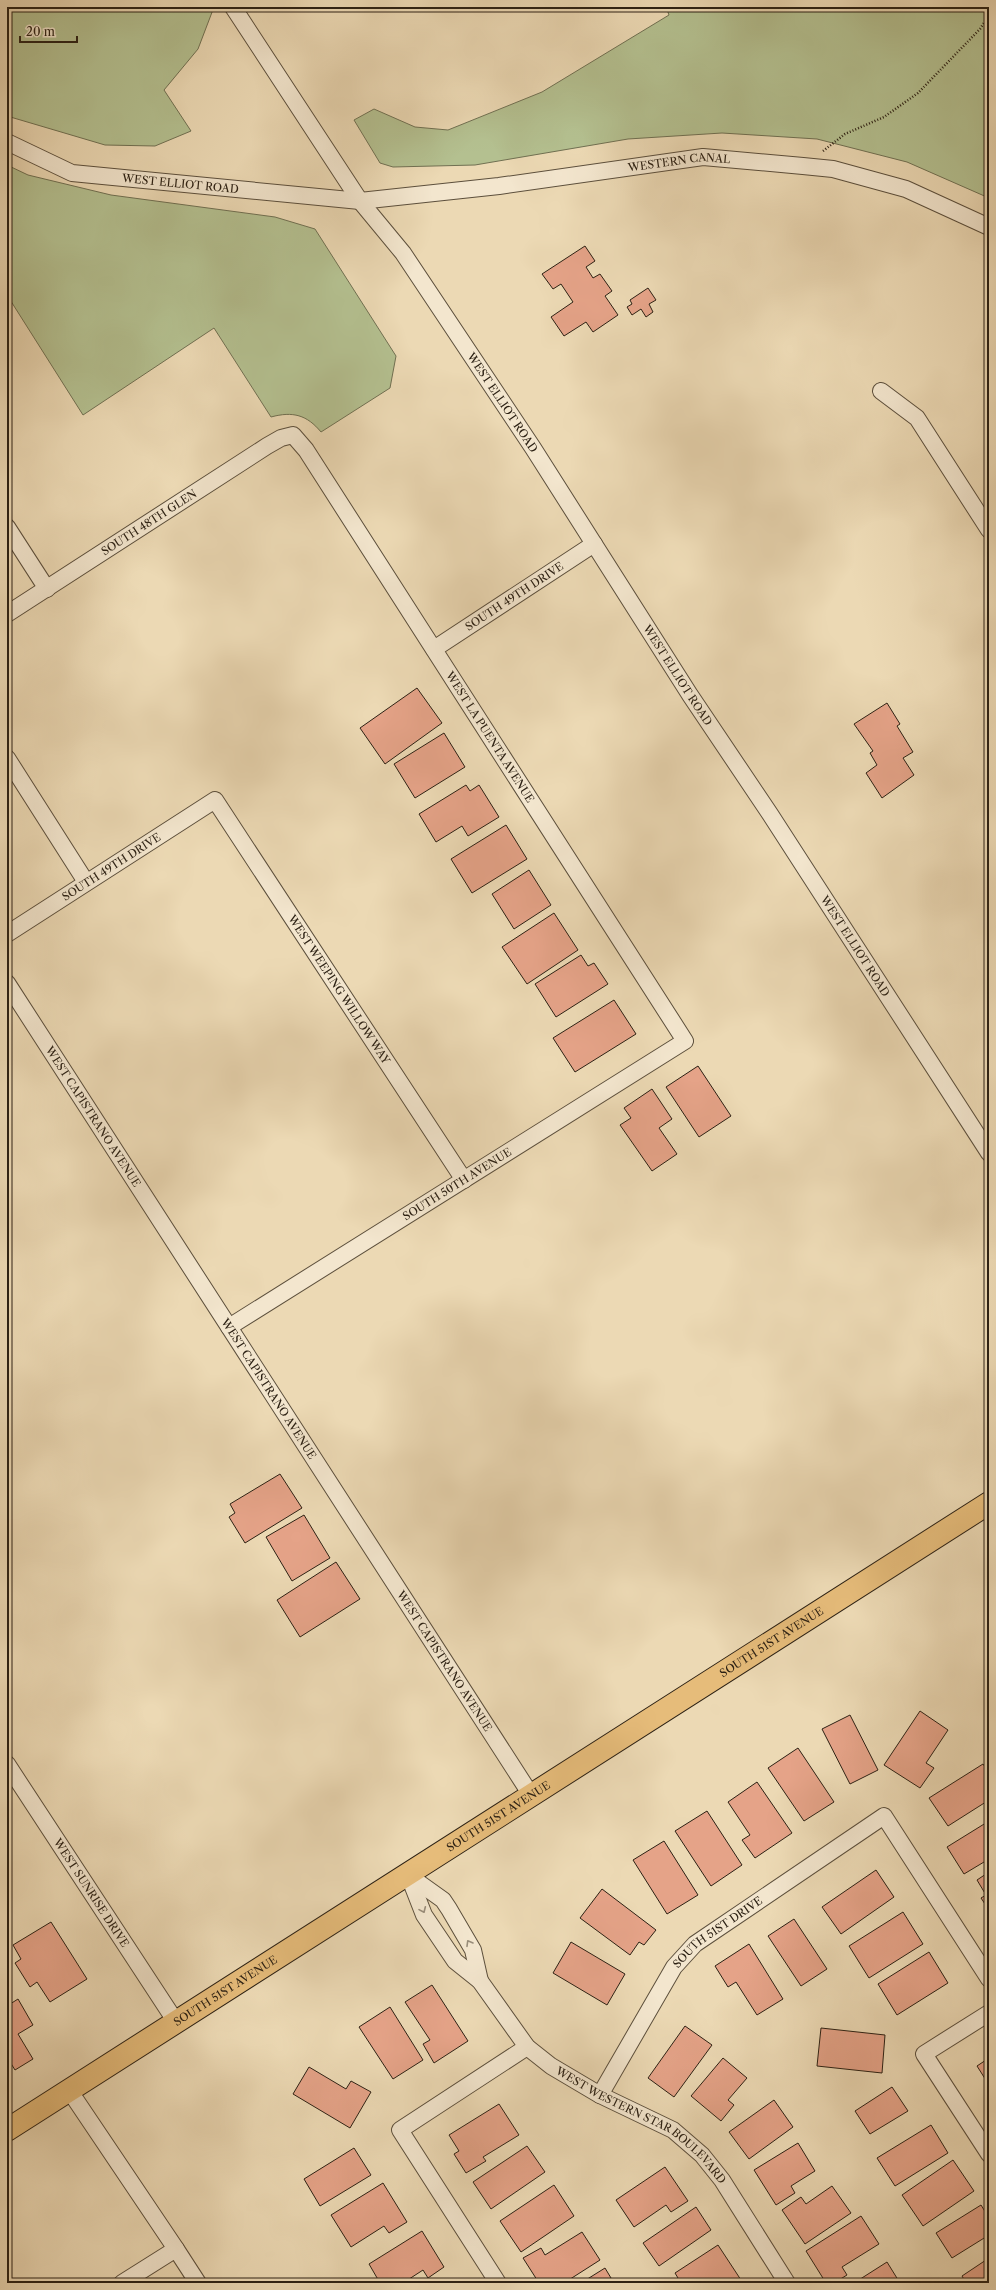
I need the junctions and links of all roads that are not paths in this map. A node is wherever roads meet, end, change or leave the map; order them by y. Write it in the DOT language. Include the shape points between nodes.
graph roads {
  1 [pos="233,7"];
  2 [pos="7,142"];
  3 [pos="360,201"];
  4 [pos="989,227"];
  5 [pos="881,390"];
  6 [pos="293,435"];
  7 [pos="7,527"];
  8 [pos="989,530"];
  9 [pos="594,544"];
  10 [pos="47,589"];
  11 [pos="7,614"];
  12 [pos="434,649"];
  13 [pos="7,758"];
  14 [pos="214,800"];
  15 [pos="86,882"];
  16 [pos="7,934"];
  17 [pos="7,982"];
  18 [pos="686,1042"];
  19 [pos="989,1153"];
  20 [pos="464,1180"];
  21 [pos="229,1327"];
  22 [pos="989,1503"];
  23 [pos="7,1764"];
  24 [pos="531,1795"];
  25 [pos="408,1874"];
  26 [pos="480,1980"];
  27 [pos="989,1980"];
  28 [pos="989,2013"];
  29 [pos="176,2022"];
  30 [pos="527,2047"];
  31 [pos="70,2090"];
  32 [pos="600,2095"];
  33 [pos="7,2130"];
  34 [pos="989,2154"];
  35 [pos="176,2249"];
  36 [pos="122,2283"];
  37 [pos="198,2283"];
  38 [pos="498,2283"];
  39 [pos="787,2283"];
  1 -- 3 [label="street, WEST ELLIOT ROAD"];
  2 -- 3 [label="street, WEST ELLIOT ROAD" via="72,173"];
  3 -- 4 [label="street, WESTERN CANAL" via="498,186 703,157 833,169 906,189"];
  3 -- 9 [label="street, WEST ELLIOT ROAD" via="403,253"];
  5 -- 8 [label="street" via="917,418"];
  6 -- 10 [label="street, SOUTH 48TH GLEN" via="267,446"];
  6 -- 12 [label="street, WEST LA PUENTA AVENUE" via="306,450"];
  7 -- 10 [label="street"];
  9 -- 12 [label="street, SOUTH 49TH DRIVE"];
  9 -- 19 [label="street, WEST ELLIOT ROAD"];
  10 -- 11 [label="street, SOUTH 48TH GLEN"];
  12 -- 18 [label="street, WEST LA PUENTA AVENUE"];
  13 -- 15 [label="street"];
  14 -- 15 [label="street, SOUTH 49TH DRIVE"];
  14 -- 20 [label="street, WEST WEEPING WILLOW WAY"];
  15 -- 16 [label="street, SOUTH 49TH DRIVE"];
  17 -- 21 [label="street, WEST CAPISTRANO AVENUE"];
  18 -- 20 [label="street, SOUTH 50TH AVENUE"];
  20 -- 21 [label="street, SOUTH 50TH AVENUE"];
  21 -- 24 [label="street, WEST CAPISTRANO AVENUE"];
  22 -- 24 [label="main road, SOUTH 51ST AVENUE"];
  23 -- 29 [label="street, WEST SUNRISE DRIVE"];
  24 -- 25 [label="main road, SOUTH 51ST AVENUE"];
  25 -- 26 [label="street, WEST WESTERN STAR BOULEVARD, one-way" via="424,1915 455,1961"];
  26 -- 25 [label="street, WEST WESTERN STAR BOULEVARD, one-way" via="473,1950 443,1900"];
  25 -- 29 [label="main road, SOUTH 51ST AVENUE"];
  26 -- 30 [label="street, WEST WESTERN STAR BOULEVARD"];
  27 -- 32 [label="street, SOUTH 51ST DRIVE" via="884,1816 695,1944 674,1967"];
  28 -- 34 [label="street" via="924,2054"];
  29 -- 31 [label="main road, SOUTH 51ST AVENUE"];
  30 -- 32 [label="street, WEST WESTERN STAR BOULEVARD" via="551,2066"];
  30 -- 38 [label="street" via="400,2130"];
  31 -- 33 [label="main road, SOUTH 51ST AVENUE"];
  31 -- 35 [label="street"];
  32 -- 39 [label="street, WEST WESTERN STAR BOULEVARD" via="673,2130 702,2155 722,2180"];
  35 -- 36 [label="street"];
  35 -- 37 [label="street"];
}
